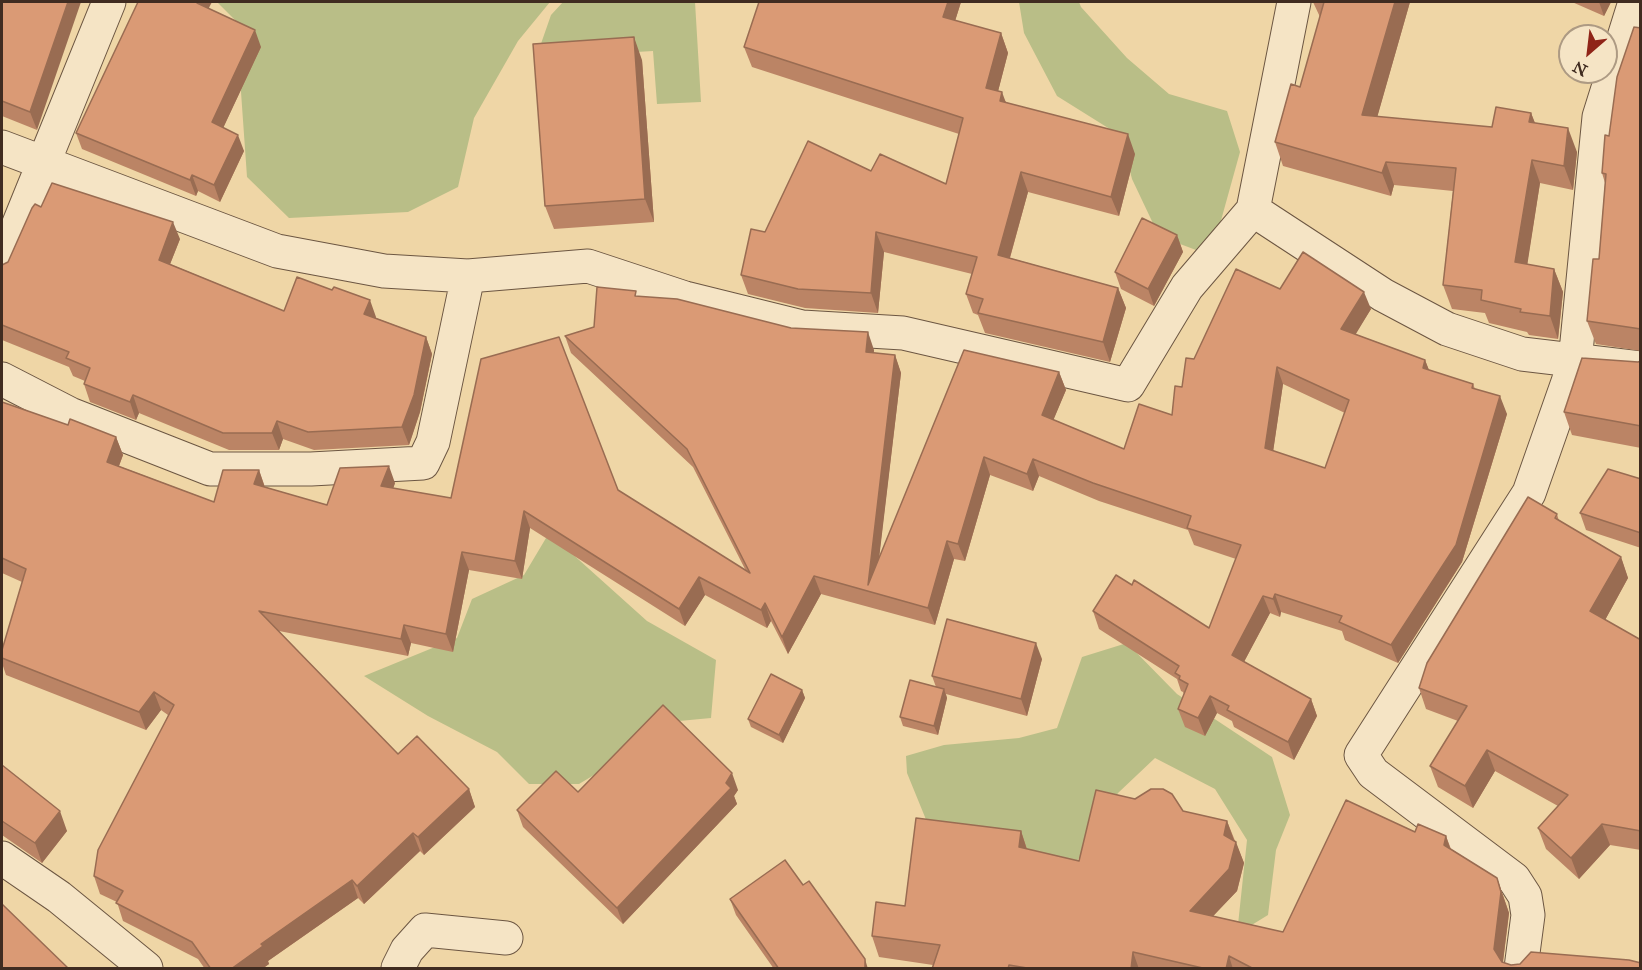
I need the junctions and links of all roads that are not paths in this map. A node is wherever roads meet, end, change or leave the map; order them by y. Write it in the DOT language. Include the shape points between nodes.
graph roads {
  1 [pos="109,2"];
  2 [pos="1294,2"];
  3 [pos="1635,2"];
  4 [pos="2,147"];
  5 [pos="43,163"];
  6 [pos="1253,210"];
  7 [pos="2,265"];
  8 [pos="468,276"];
  9 [pos="1575,362"];
  10 [pos="1641,368"];
  11 [pos="2,378"];
  12 [pos="2,858"];
  13 [pos="506,938"];
  14 [pos="146,969"];
  15 [pos="398,969"];
  16 [pos="1521,969"];
  1 -- 5 [label="street"];
  2 -- 6 [label="street"];
  3 -- 9 [label="street" via="1599,117"];
  4 -- 5 [label="street"];
  5 -- 7 [label="street"];
  5 -- 8 [label="street" via="277,251 384,271"];
  6 -- 8 [label="street" via="1187,286 1128,385 903,333 802,327 685,298 588,266"];
  6 -- 9 [label="street" via="1383,295 1447,329 1522,354"];
  8 -- 11 [label="street" via="433,442 423,463 210,469 70,414"];
  9 -- 10 [label="street"];
  9 -- 16 [label="street" via="1529,493 1361,755 1373,773 1514,879 1525,896 1527,915"];
  12 -- 14 [label="street" via="59,897"];
  13 -- 15 [label="street" via="425,930 407,950"];
}
